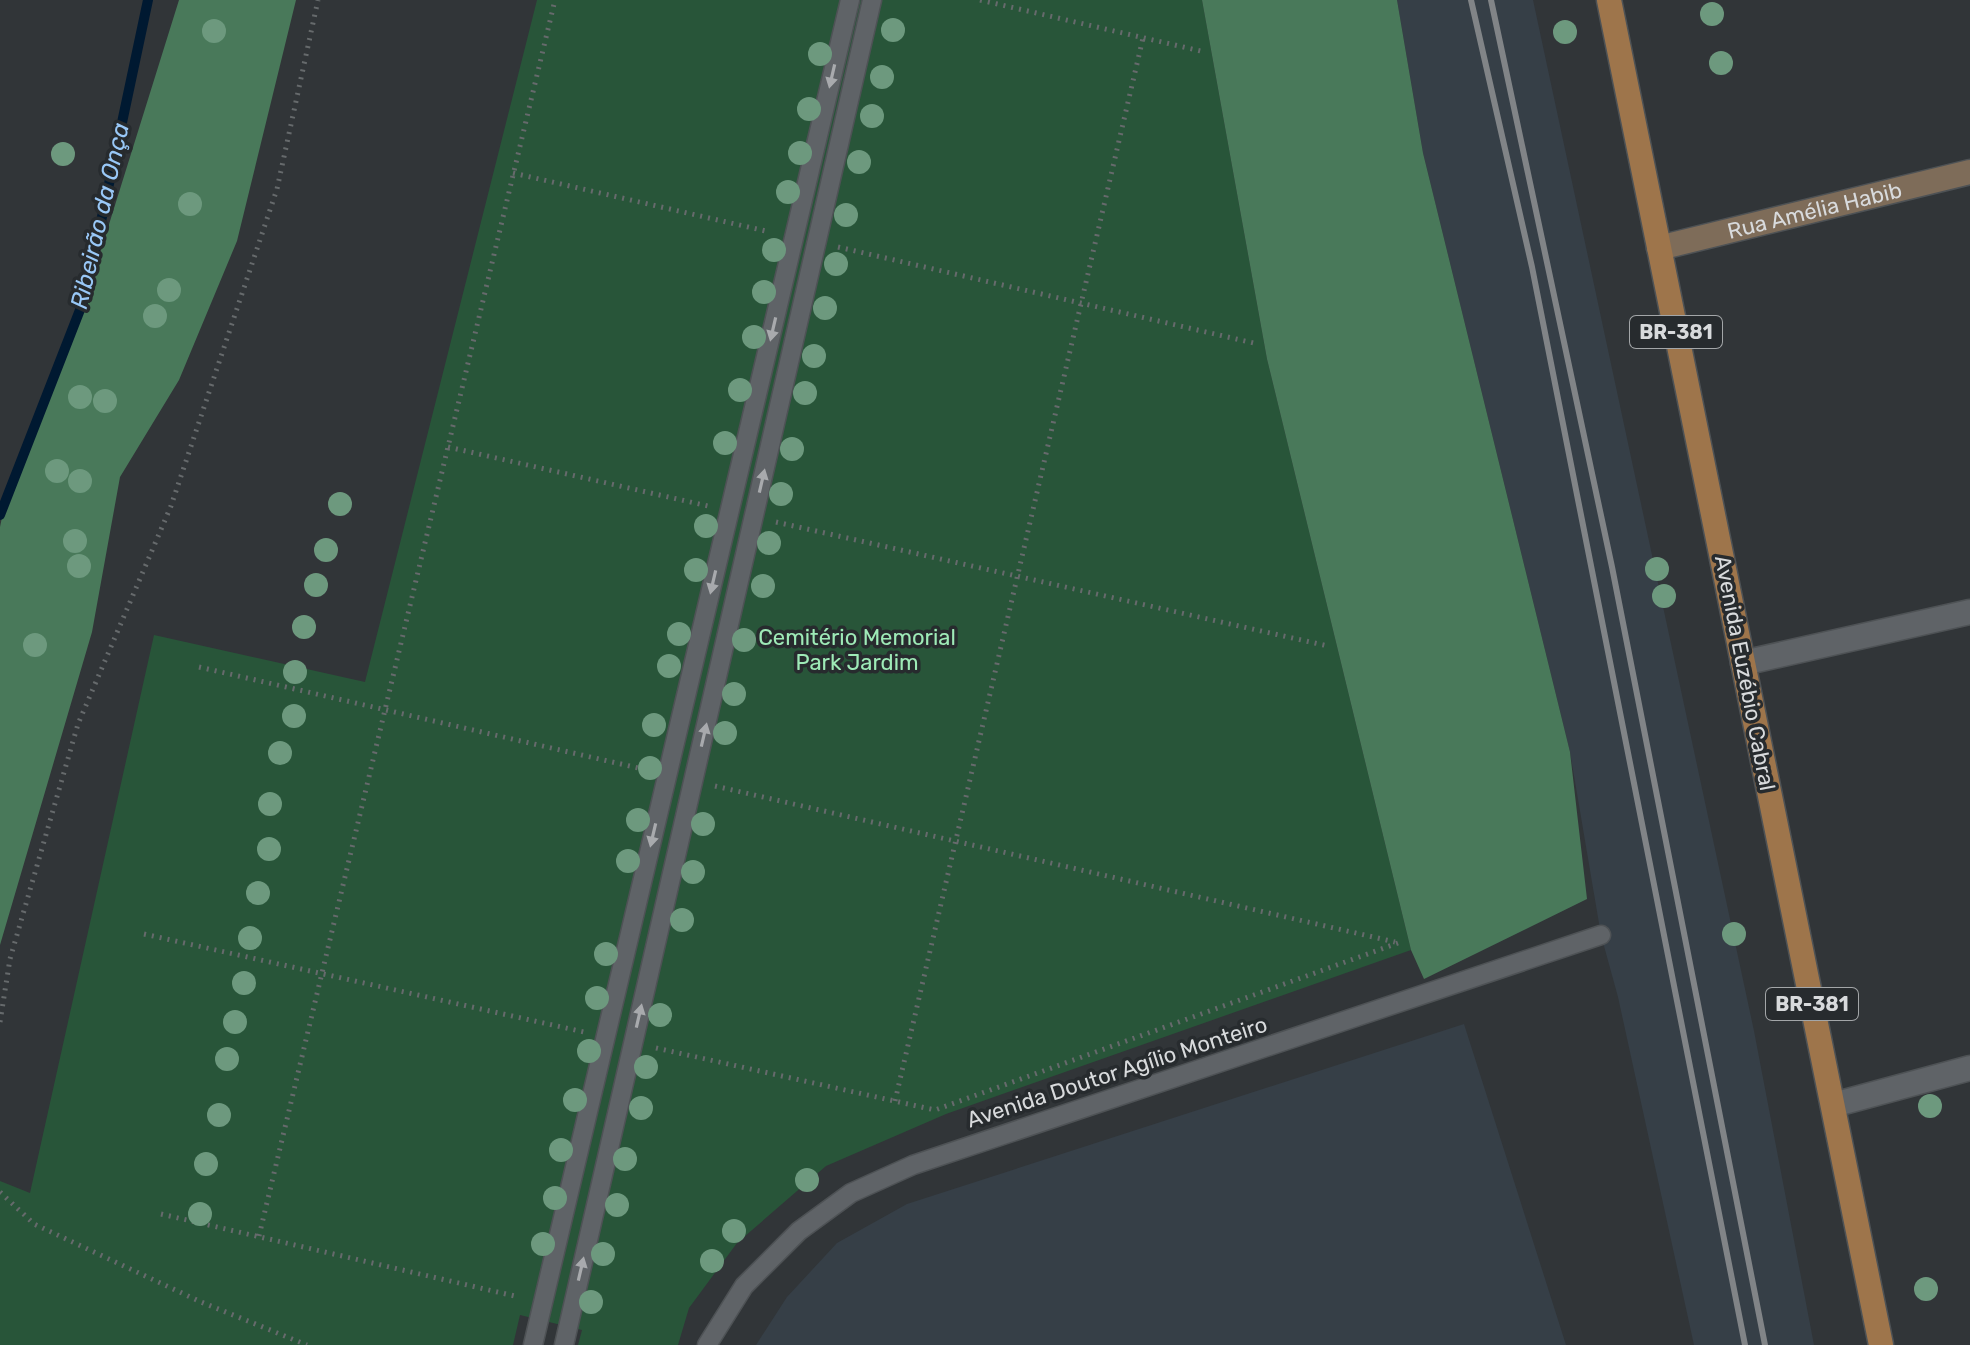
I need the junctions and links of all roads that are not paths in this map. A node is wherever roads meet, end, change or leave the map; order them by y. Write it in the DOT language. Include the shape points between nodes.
graph roads {
  1 [pos="850,0"];
  2 [pos="872,0"];
  3 [pos="1609,0"];
  4 [pos="1970,172"];
  5 [pos="1659,248"];
  6 [pos="1970,612"];
  7 [pos="1743,663"];
  8 [pos="1601,935"];
  9 [pos="1970,1068"];
  10 [pos="1833,1105"];
  11 [pos="533,1345"];
  12 [pos="564,1345"];
  13 [pos="707,1345"];
  14 [pos="1881,1345"];
  1 -- 11 [label="lane, one-way"];
  12 -- 2 [label="lane, one-way"];
  3 -- 5 [label="main road, Avenida Euzébio Cabral / BR-381"];
  4 -- 5 [label="street, Rua Amélia Habib"];
  5 -- 7 [label="main road, Avenida Euzébio Cabral / BR-381"];
  6 -- 7 [label="street"];
  7 -- 10 [label="main road, Avenida Euzébio Cabral / BR-381"];
  8 -- 13 [label="lane, Avenida Doutor Agílio Monteiro" via="913,1165 851,1193 799,1231 744,1286"];
  9 -- 10 [label="street"];
  10 -- 14 [label="main road, Avenida Euzébio Cabral / BR-381"];
}
